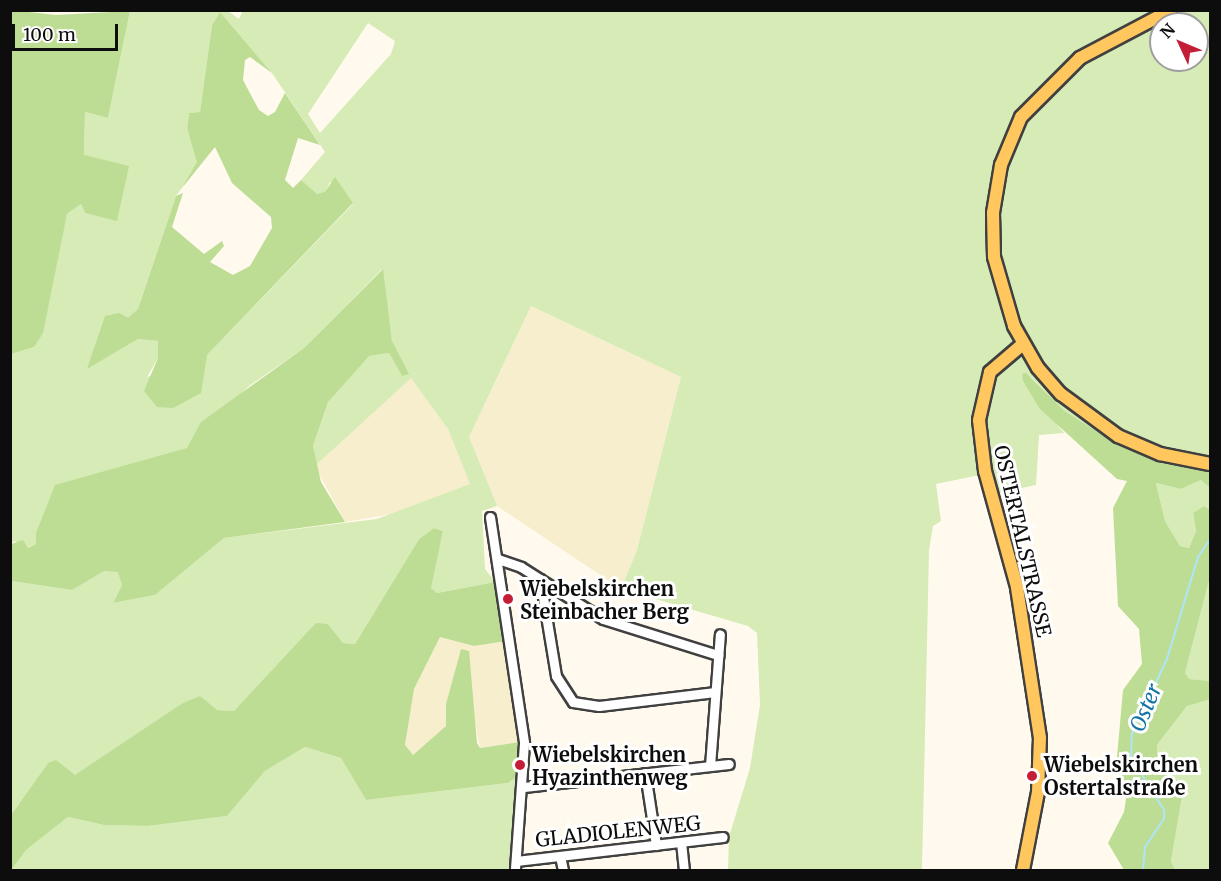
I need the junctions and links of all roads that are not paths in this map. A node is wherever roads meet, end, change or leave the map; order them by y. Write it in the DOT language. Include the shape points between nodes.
graph roads {
  1 [pos="1171,10"];
  2 [pos="1023,344"];
  3 [pos="1210,464"];
  4 [pos="489,517"];
  5 [pos="498,559"];
  6 [pos="540,579"];
  7 [pos="720,634"];
  8 [pos="718,655"];
  9 [pos="716,692"];
  10 [pos="729,764"];
  11 [pos="710,766"];
  12 [pos="645,773"];
  13 [pos="524,787"];
  14 [pos="723,837"];
  15 [pos="681,842"];
  16 [pos="656,845"];
  17 [pos="560,856"];
  18 [pos="516,866"];
  19 [pos="563,870"];
  20 [pos="684,870"];
  21 [pos="1023,870"];
  1 -- 2 [label="main road" via="1068,67 1040,94 1012,131 1000,165 993,231 1001,292"];
  2 -- 3 [label="main road" via="1055,387 1096,423 1137,445"];
  2 -- 21 [label="main road, OSTERTALSTRASSE" via="990,372 979,420 985,471 1017,587 1040,738 1038,792"];
  4 -- 5 [label="street"];
  5 -- 6 [label="street"];
  5 -- 13 [label="street" via="520,705"];
  6 -- 8 [label="street" via="603,619"];
  6 -- 9 [label="street" via="556,676 573,702 599,706"];
  7 -- 8 [label="street"];
  8 -- 9 [label="street"];
  9 -- 11 [label="street"];
  10 -- 11 [label="street"];
  11 -- 12 [label="street"];
  12 -- 13 [label="street"];
  12 -- 16 [label="street"];
  13 -- 18 [label="street"];
  14 -- 15 [label="street, GLADIOLENWEG"];
  15 -- 16 [label="street, GLADIOLENWEG"];
  15 -- 20 [label="street"];
  16 -- 17 [label="street, GLADIOLENWEG"];
  17 -- 18 [label="street, GLADIOLENWEG"];
  17 -- 19 [label="street"];
}
